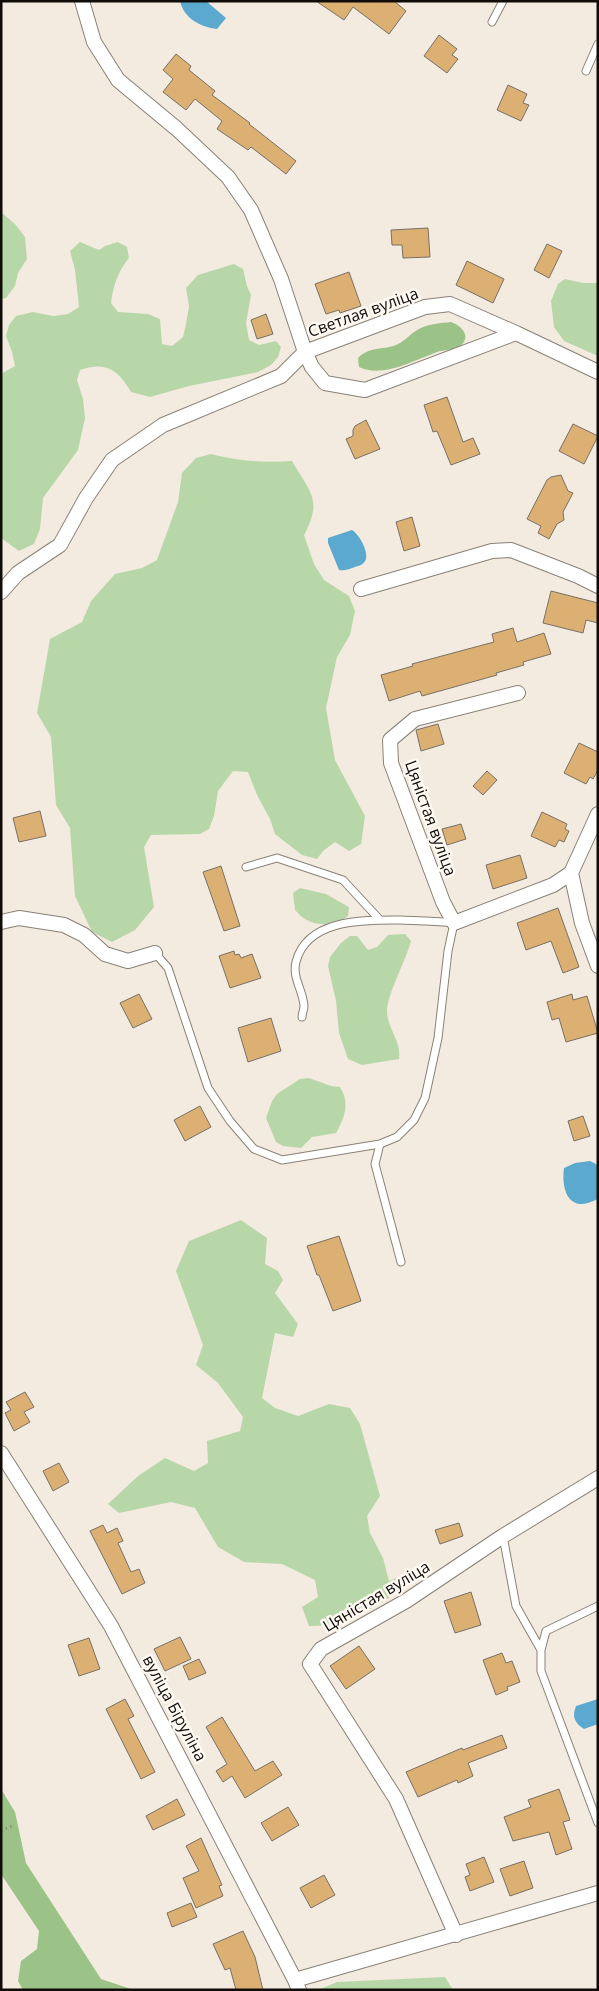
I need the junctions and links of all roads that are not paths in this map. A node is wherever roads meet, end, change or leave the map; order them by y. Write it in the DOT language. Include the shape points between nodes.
graph roads {
  1 [pos="82,1"];
  2 [pos="503,1"];
  3 [pos="492,22"];
  4 [pos="598,44"];
  5 [pos="586,71"];
  6 [pos="516,333"];
  7 [pos="305,352"];
  8 [pos="598,372"];
  9 [pos="598,586"];
  10 [pos="361,589"];
  11 [pos="1,592"];
  12 [pos="518,693"];
  13 [pos="598,814"];
  14 [pos="246,867"];
  15 [pos="571,873"];
  16 [pos="380,920"];
  17 [pos="1,922"];
  18 [pos="454,923"];
  19 [pos="155,954"];
  20 [pos="598,966"];
  21 [pos="302,1017"];
  22 [pos="380,1144"];
  23 [pos="401,1262"];
  24 [pos="1,1453"];
  25 [pos="598,1478"];
  26 [pos="503,1536"];
  27 [pos="598,1606"];
  28 [pos="540,1650"];
  29 [pos="598,1823"];
  30 [pos="598,1893"];
  31 [pos="456,1935"];
  32 [pos="297,1985"];
  1 -- 7 [label="street" via="94,42 118,80 177,128 228,177 251,210 281,279"];
  2 -- 3 [label="lane"];
  4 -- 5 [label="lane"];
  6 -- 7 [label="street, Светлая вуліца" via="450,304 425,307"];
  6 -- 7 [label="street" via="365,390 325,383"];
  6 -- 8 [label="street, Светлая вуліца"];
  7 -- 11 [label="street" via="281,376 163,425 112,460 60,545 18,573"];
  9 -- 10 [label="street" via="511,550 492,551"];
  12 -- 18 [label="street, Цяністая вуліца" via="415,720 390,740 391,763 443,902"];
  13 -- 15 [label="street"];
  14 -- 16 [label="lane" via="277,858 343,880"];
  15 -- 18 [label="street" via="553,885"];
  15 -- 20 [label="street" via="582,923"];
  16 -- 18 [label="lane"];
  16 -- 21 [label="lane" via="355,920 337,925 319,932 305,944 294,970 304,1006"];
  17 -- 19 [label="street" via="19,918 64,925 84,935 105,954 128,960"];
  18 -- 22 [label="lane" via="438,1038 425,1098 414,1120 397,1137"];
  19 -- 22 [label="lane" via="168,968 208,1088 230,1122 254,1149 282,1160"];
  22 -- 23 [label="lane" via="375,1164"];
  24 -- 32 [label="street, вуліца Біруліна" via="112,1626"];
  25 -- 26 [label="street, Цяністая вуліца"];
  26 -- 28 [label="lane" via="516,1606"];
  26 -- 31 [label="street, Цяністая вуліца" via="406,1601 321,1649 310,1664 396,1799"];
  27 -- 28 [label="lane" via="546,1631"];
  28 -- 29 [label="lane" via="541,1671"];
  30 -- 31 [label="street"];
  31 -- 32 [label="street"];
}
